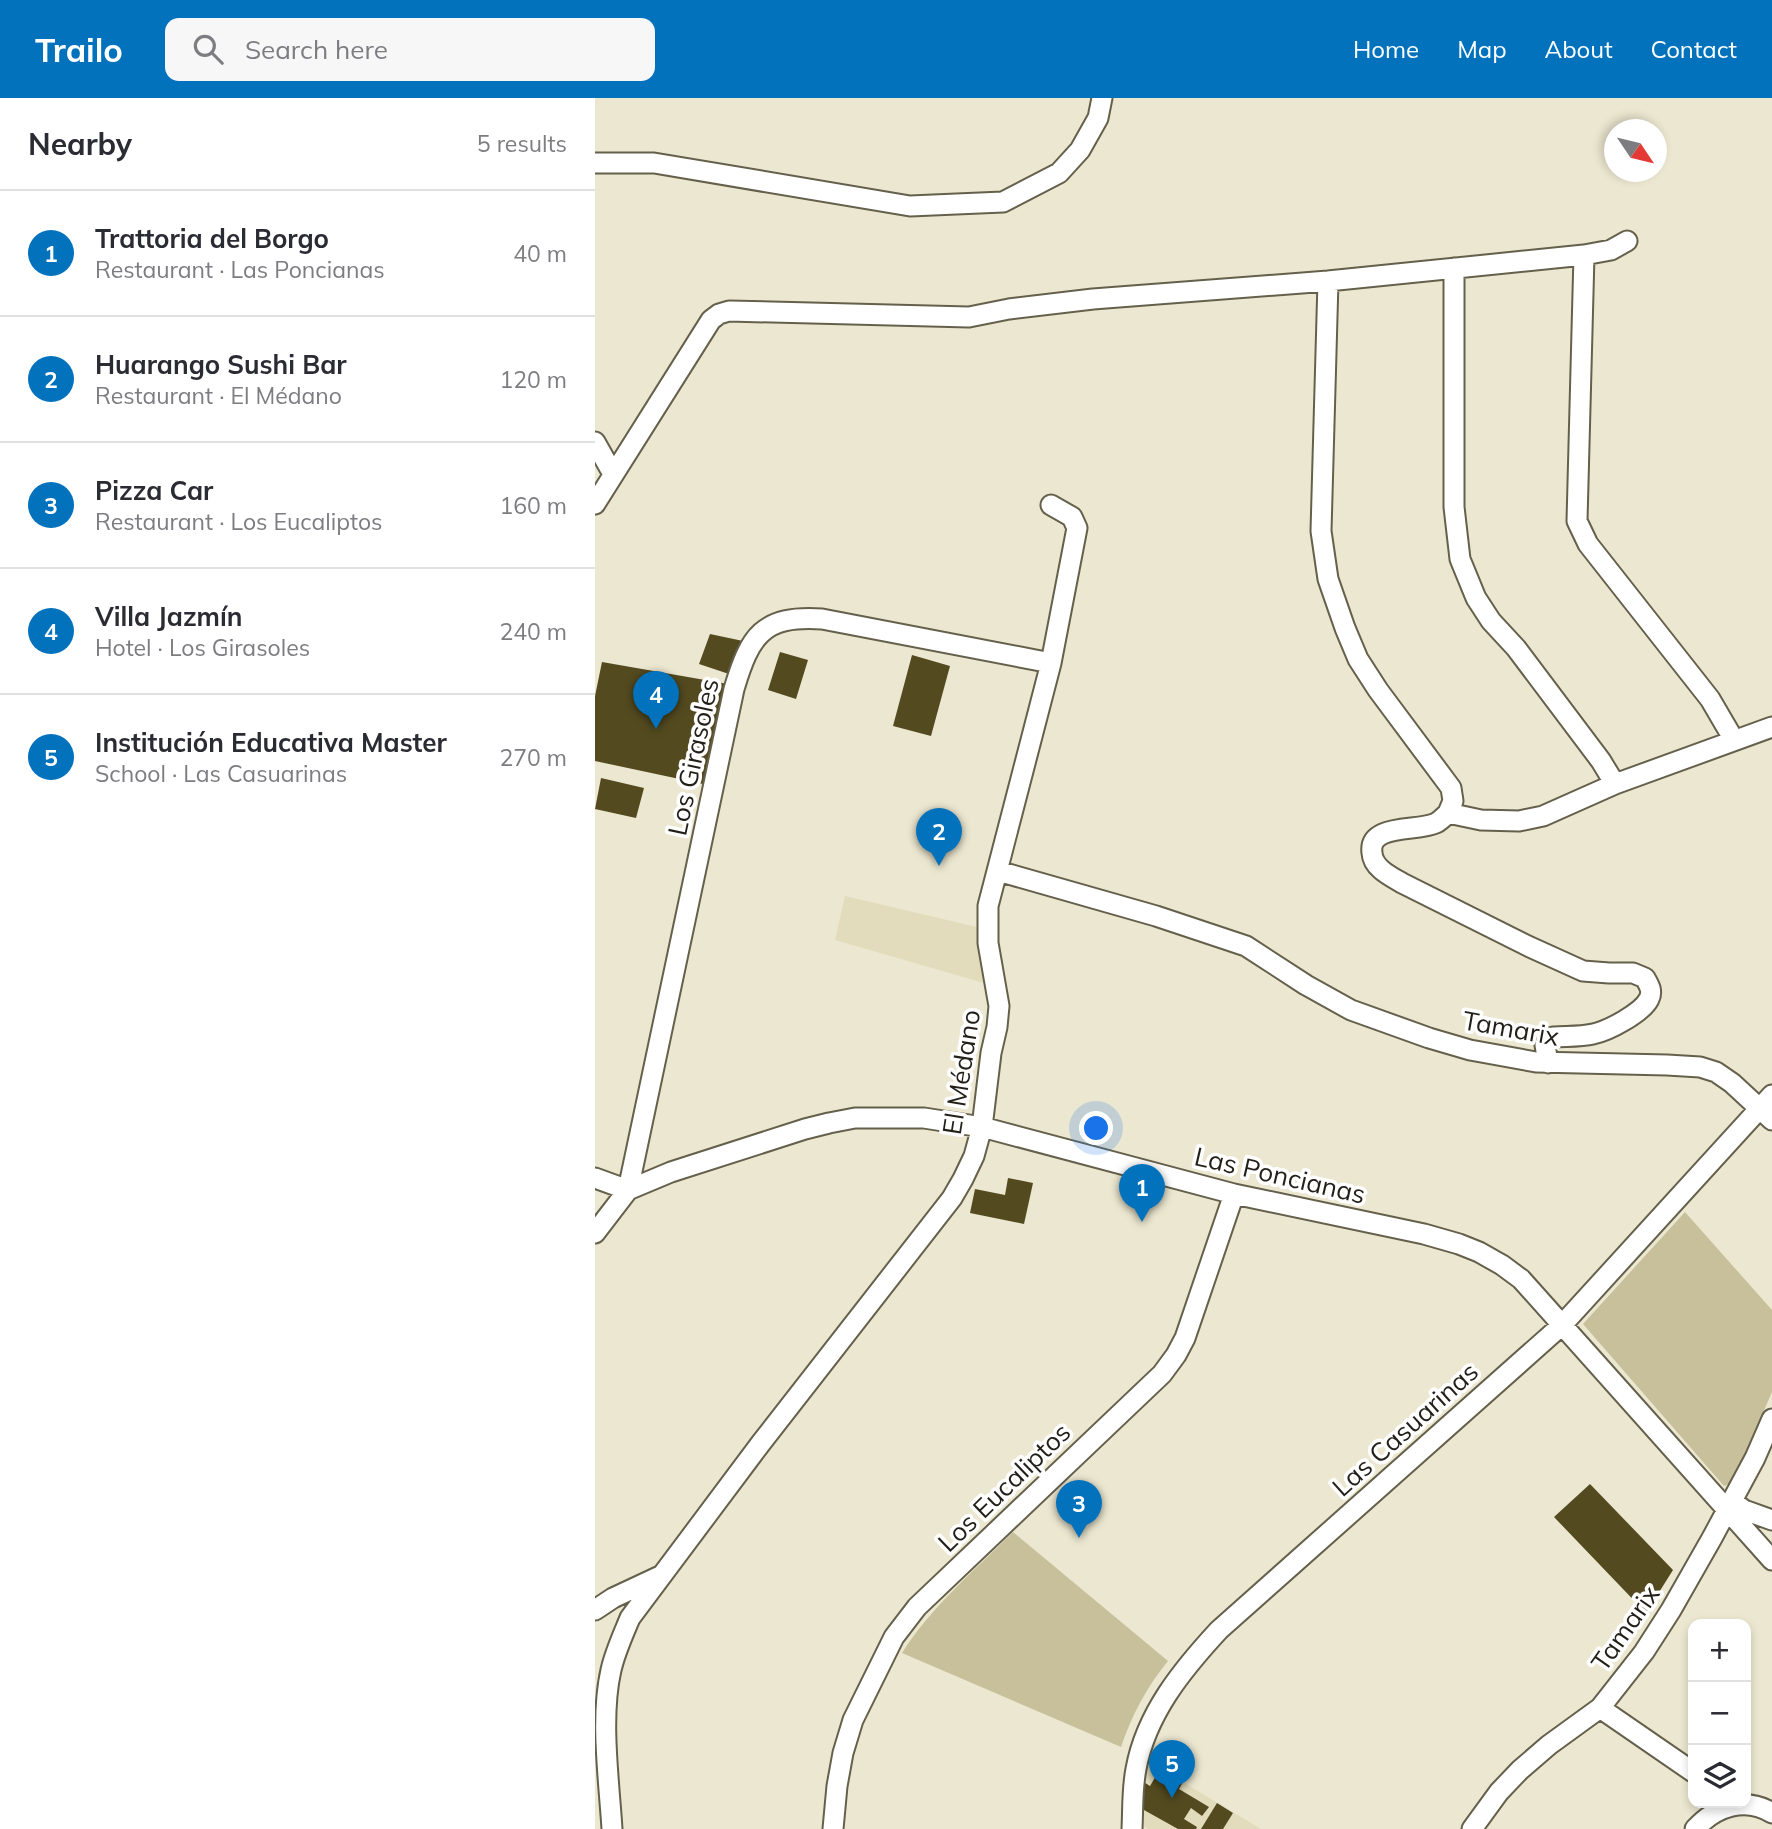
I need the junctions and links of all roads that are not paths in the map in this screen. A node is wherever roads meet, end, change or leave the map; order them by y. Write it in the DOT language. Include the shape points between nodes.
graph roads {
  1 [pos="1102,98"];
  2 [pos="595,163"];
  3 [pos="1627,241"];
  4 [pos="1584,255"];
  5 [pos="1454,268"];
  6 [pos="1328,281"];
  7 [pos="595,442"];
  8 [pos="613,474"];
  9 [pos="595,504"];
  10 [pos="1051,506"];
  11 [pos="1051,663"];
  12 [pos="1772,727"];
  13 [pos="1734,740"];
  14 [pos="1615,784"];
  15 [pos="1448,813"];
  16 [pos="998,871"];
  17 [pos="1548,1063"];
  18 [pos="1768,1108"];
  19 [pos="982,1127"];
  20 [pos="595,1178"];
  21 [pos="628,1190"];
  22 [pos="1234,1194"];
  23 [pos="595,1233"];
  24 [pos="1562,1325"];
  25 [pos="1772,1419"];
  26 [pos="1730,1506"];
  27 [pos="1772,1520"];
  28 [pos="1772,1560"];
  29 [pos="661,1576"];
  30 [pos="595,1610"];
  31 [pos="1599,1708"];
  32 [pos="1688,1769"];
  33 [pos="1772,1813"];
  34 [pos="612,1829"];
  35 [pos="833,1829"];
  36 [pos="1132,1829"];
  37 [pos="1472,1829"];
  38 [pos="1695,1829"];
  1 -- 2 [label="street" via="1098,118 1080,150 1059,173 1003,202 910,206 654,163"];
  3 -- 4 [label="street" via="1611,250"];
  4 -- 5 [label="street"];
  4 -- 13 [label="street" via="1577,521 1588,544 1710,699"];
  5 -- 6 [label="street"];
  5 -- 14 [label="street" via="1454,507 1460,559 1491,621"];
  6 -- 8 [label="street" via="1093,299 969,317 719,314"];
  6 -- 15 [label="street" via="1321,531 1328,579 1358,659 1451,788 1453,801"];
  7 -- 8 [label="street"];
  8 -- 9 [label="street"];
  10 -- 11 [label="street, El Médano" via="1072,517 1077,527"];
  11 -- 16 [label="street, El Médano"];
  11 -- 21 [label="street, Los Girasoles" via="822,619 789,619 755,638 734,689"];
  12 -- 13 [label="street"];
  13 -- 14 [label="street"];
  14 -- 15 [label="street" via="1543,816 1519,821"];
  15 -- 17 [label="street" via="1436,823 1376,837 1372,860 1402,883 1530,947 1583,971 1633,973 1645,978 1650,988 1650,998 1642,1008 1609,1030 1553,1037 1545,1045"];
  16 -- 17 [label="street, Tamarix" via="1246,946 1351,1010 1429,1038"];
  16 -- 19 [label="street, El Médano" via="987,925 999,1006"];
  17 -- 18 [label="street, Tamarix" via="1700,1067 1716,1072"];
  18 -- 24 [label="street, Las Casuarinas"];
  19 -- 21 [label="street, Las Poncianas" via="924,1118 829,1123"];
  19 -- 22 [label="street, Las Poncianas"];
  19 -- 29 [label="street, El Médano" via="974,1156 952,1198"];
  20 -- 21 [label="street"];
  21 -- 23 [label="street, Las Poncianas"];
  22 -- 24 [label="street, Las Poncianas" via="1459,1244 1521,1279"];
  22 -- 35 [label="street, Los Eucaliptos" via="1185,1338 1162,1374 917,1607 894,1637 853,1720 843,1753"];
  24 -- 26 [label="street, Las Poncianas"];
  24 -- 36 [label="street, Las Casuarinas" via="1219,1630 1188,1663 1143,1743 1136,1770"];
  25 -- 26 [label="street, Tamarix"];
  26 -- 27 [label="street"];
  26 -- 28 [label="street, Las Poncianas"];
  26 -- 31 [label="street, Tamarix" via="1644,1652"];
  29 -- 30 [label="street, El Médano"];
  29 -- 34 [label="street" via="630,1618 610,1673 606,1730"];
  31 -- 32 [label="street"];
  31 -- 37 [label="street, Tamarix" via="1520,1770"];
  33 -- 38 [label="street" via="1751,1804 1731,1805"];
}
